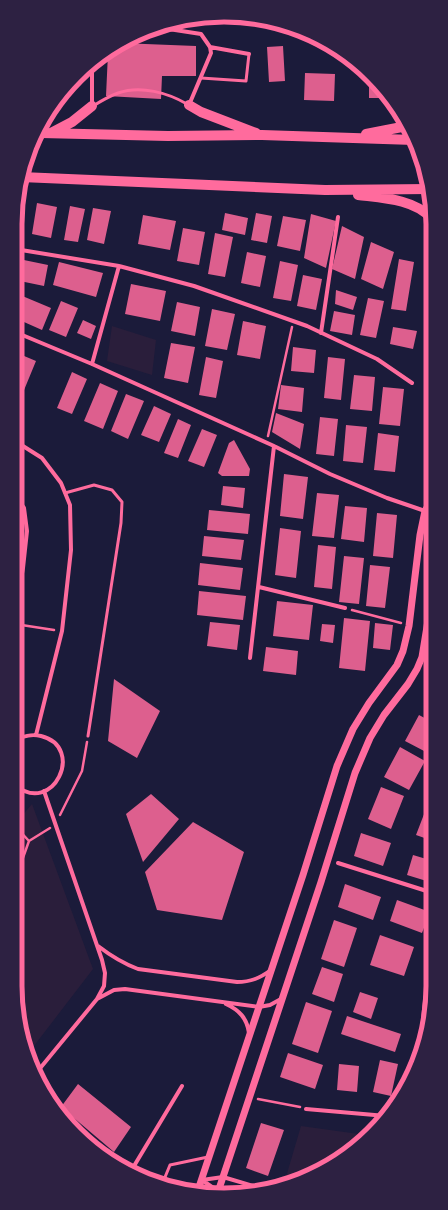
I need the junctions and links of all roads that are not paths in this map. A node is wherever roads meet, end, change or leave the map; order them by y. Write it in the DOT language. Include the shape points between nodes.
graph roads {
  1 [pos="171,29"];
  2 [pos="210,47"];
  3 [pos="249,54"];
  4 [pos="92,71"];
  5 [pos="201,78"];
  6 [pos="189,105"];
  7 [pos="92,106"];
  8 [pos="401,127"];
  9 [pos="45,133"];
  10 [pos="262,135"];
  11 [pos="331,138"];
  12 [pos="407,140"];
  13 [pos="28,177"];
  14 [pos="423,189"];
  15 [pos="325,190"];
  16 [pos="426,213"];
  17 [pos="338,217"];
  18 [pos="22,250"];
  19 [pos="119,266"];
  20 [pos="321,333"];
  21 [pos="22,335"];
  22 [pos="92,364"];
  23 [pos="412,383"];
  24 [pos="22,445"];
  25 [pos="274,446"];
  26 [pos="65,493"];
  27 [pos="22,505"];
  28 [pos="426,511"];
  29 [pos="426,520"];
  30 [pos="22,574"];
  31 [pos="259,587"];
  32 [pos="345,608"];
  33 [pos="426,635"];
  34 [pos="425,642"];
  35 [pos="426,648"];
  36 [pos="250,658"];
  37 [pos="36,735"];
  38 [pos="88,736"];
  39 [pos="22,738"];
  40 [pos="22,790"];
  41 [pos="44,791"];
  42 [pos="338,864"];
  43 [pos="426,891"];
  44 [pos="98,946"];
  45 [pos="272,969"];
  46 [pos="426,997"];
  47 [pos="97,999"];
  48 [pos="281,999"];
  49 [pos="222,1002"];
  50 [pos="259,1007"];
  51 [pos="423,1016"];
  52 [pos="250,1035"];
  53 [pos="40,1069"];
  54 [pos="182,1086"];
  55 [pos="306,1109"];
  56 [pos="379,1115"];
  57 [pos="210,1156"];
  58 [pos="134,1166"];
  59 [pos="222,1177"];
  60 [pos="164,1179"];
  61 [pos="202,1180"];
  62 [pos="200,1186"];
  63 [pos="252,1186"];
  64 [pos="213,1188"];
  65 [pos="219,1188"];
  1 -- 2 [label="street" via="201,34"];
  2 -- 3 [label="street"];
  2 -- 5 [label="street" via="211,53"];
  3 -- 5 [label="lane" via="246,81"];
  4 -- 7 [label="street"];
  5 -- 6 [label="street"];
  6 -- 7 [label="lane" via="174,96 142,89 119,92"];
  6 -- 10 [label="highway"];
  7 -- 9 [label="highway" via="72,122"];
  8 -- 11 [label="highway"];
  9 -- 10 [label="highway"];
  10 -- 11 [label="highway"];
  11 -- 12 [label="highway"];
  13 -- 15 [label="highway"];
  14 -- 15 [label="highway"];
  15 -- 16 [label="highway" via="397,200 415,206"];
  17 -- 20 [label="street"];
  18 -- 19 [label="street"];
  19 -- 20 [label="street" via="194,286"];
  19 -- 22 [label="street"];
  20 -- 23 [label="street" via="377,360"];
  21 -- 22 [label="street"];
  22 -- 25 [label="street"];
  24 -- 26 [label="street" via="42,458 61,483"];
  25 -- 28 [label="street" via="330,474"];
  25 -- 31 [label="street"];
  26 -- 37 [label="street" via="70,506 71,550 62,631"];
  26 -- 38 [label="lane" via="94,485 112,490 122,502 121,523"];
  27 -- 30 [label="street" via="27,531"];
  29 -- 45 [label="street" via="420,535 409,626 403,651 397,665 353,729 337,766"];
  31 -- 32 [label="street"];
  31 -- 36 [label="street"];
  33 -- 34 [label="street"];
  34 -- 35 [label="street"];
  34 -- 48 [label="street" via="417,669 384,715 355,773"];
  37 -- 39 [label="street"];
  37 -- 41 [label="street" via="57,746 63,760 60,776 51,788"];
  40 -- 41 [label="street" via="36,793"];
  41 -- 44 [label="street"];
  42 -- 43 [label="street"];
  44 -- 45 [label="street" via="123,964 138,968 237,982 255,980"];
  44 -- 47 [label="street" via="105,973 104,986"];
  45 -- 50 [label="street"];
  46 -- 51 [label="street"];
  47 -- 49 [label="street" via="114,990 125,989"];
  47 -- 53 [label="street"];
  48 -- 50 [label="street"];
  48 -- 59 [label="street"];
  49 -- 50 [label="street"];
  49 -- 52 [label="street" via="244,1016"];
  50 -- 52 [label="street"];
  52 -- 57 [label="street"];
  54 -- 58 [label="street"];
  55 -- 56 [label="street"];
  57 -- 60 [label="lane" via="170,1165"];
  57 -- 61 [label="street"];
  59 -- 61 [label="street"];
  59 -- 63 [label="street"];
  59 -- 65 [label="street"];
  61 -- 62 [label="street"];
  61 -- 64 [label="street"];
}
